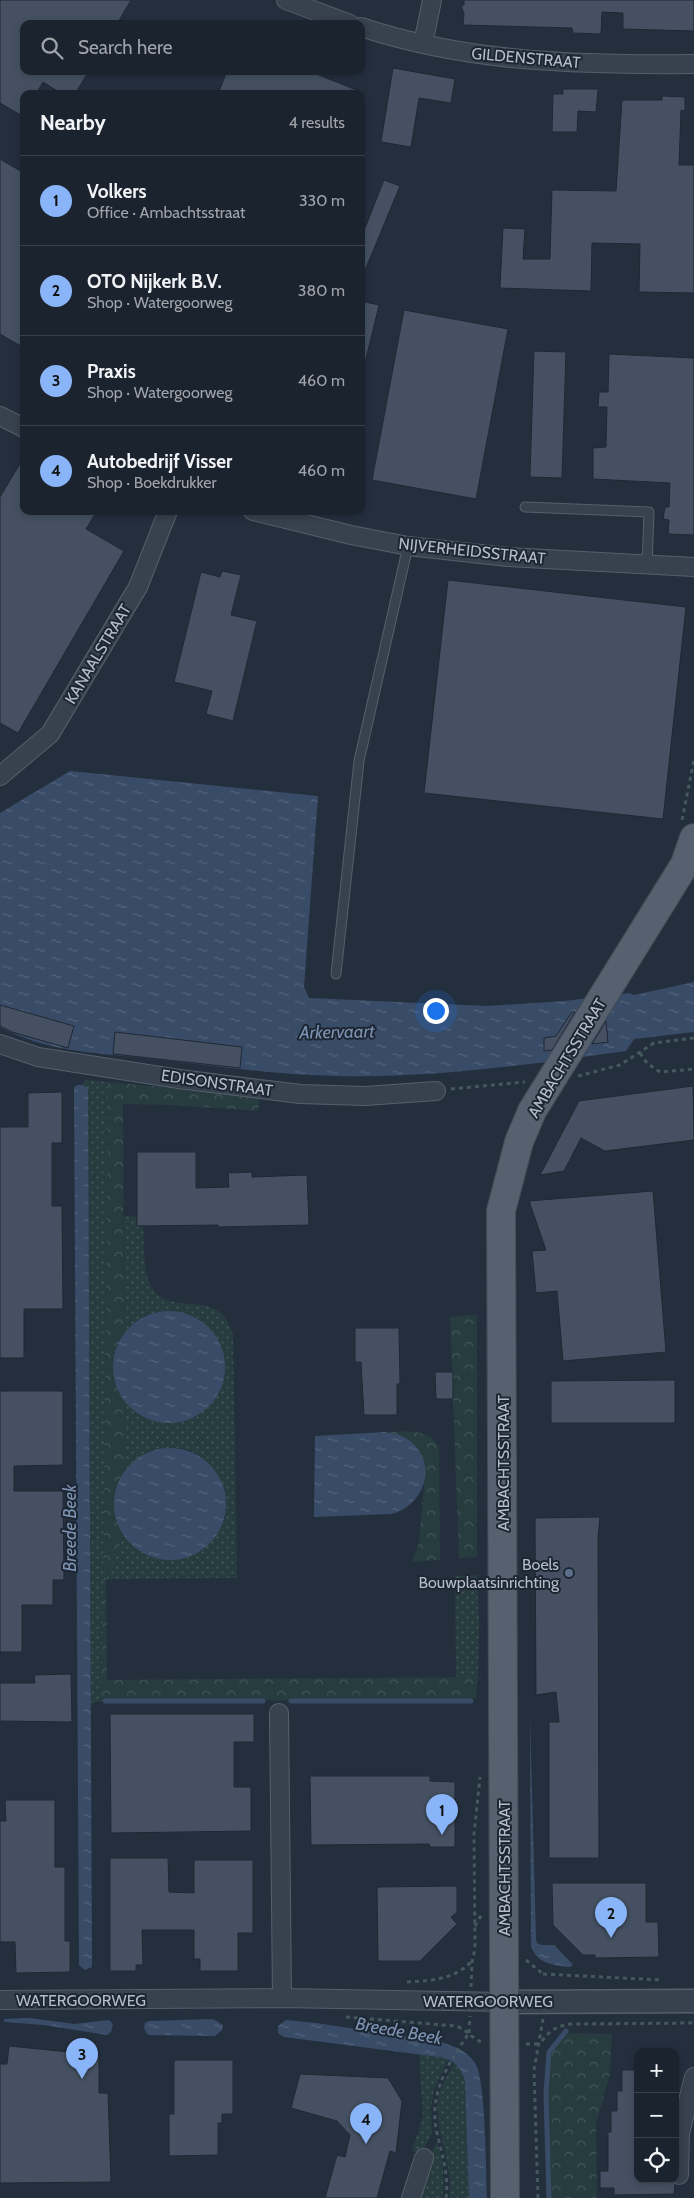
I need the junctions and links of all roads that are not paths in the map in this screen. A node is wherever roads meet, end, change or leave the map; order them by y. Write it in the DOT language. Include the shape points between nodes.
graph roads {
  1 [pos="286,0"];
  2 [pos="432,0"];
  3 [pos="339,20"];
  4 [pos="365,29"];
  5 [pos="423,44"];
  6 [pos="694,64"];
  7 [pos="0,416"];
  8 [pos="20,426"];
  9 [pos="525,507"];
  10 [pos="166,515"];
  11 [pos="269,515"];
  12 [pos="408,546"];
  13 [pos="647,566"];
  14 [pos="694,567"];
  15 [pos="0,776"];
  16 [pos="694,838"];
  17 [pos="336,974"];
  18 [pos="0,1044"];
  19 [pos="436,1091"];
  20 [pos="279,1713"];
  21 [pos="282,1998"];
  22 [pos="0,2000"];
  23 [pos="694,2001"];
  24 [pos="504,2002"];
  25 [pos="694,2077"];
  26 [pos="689,2123"];
  27 [pos="424,2158"];
  28 [pos="680,2175"];
  29 [pos="410,2198"];
  30 [pos="505,2198"];
  1 -- 3 [label="street"];
  2 -- 5 [label="street"];
  4 -- 5 [label="street, GILDENSTRAAT"];
  5 -- 6 [label="street, GILDENSTRAAT" via="496,57 609,64"];
  7 -- 8 [label="street"];
  9 -- 13 [label="lane" via="649,512"];
  10 -- 15 [label="street, KANAALSTRAAT" via="138,587 50,734"];
  11 -- 12 [label="street, NIJVERHEIDSSTRAAT"];
  12 -- 13 [label="street, NIJVERHEIDSSTRAAT" via="508,557"];
  12 -- 17 [label="lane" via="359,761"];
  13 -- 14 [label="street, NIJVERHEIDSSTRAAT"];
  16 -- 24 [label="main road, AMBACHTSSTRAAT" via="685,864 532,1111 519,1142 501,1211"];
  18 -- 19 [label="street, EDISONSTRAAT" via="38,1056 300,1094 365,1096"];
  20 -- 21 [label="street"];
  21 -- 22 [label="street, WATERGOORWEG"];
  21 -- 24 [label="street, WATERGOORWEG"];
  23 -- 24 [label="street, WATERGOORWEG"];
  24 -- 30 [label="main road, AMBACHTSSTRAAT"];
  25 -- 26 [label="street"];
  26 -- 28 [label="street" via="680,2133"];
  27 -- 29 [label="street"];
}
